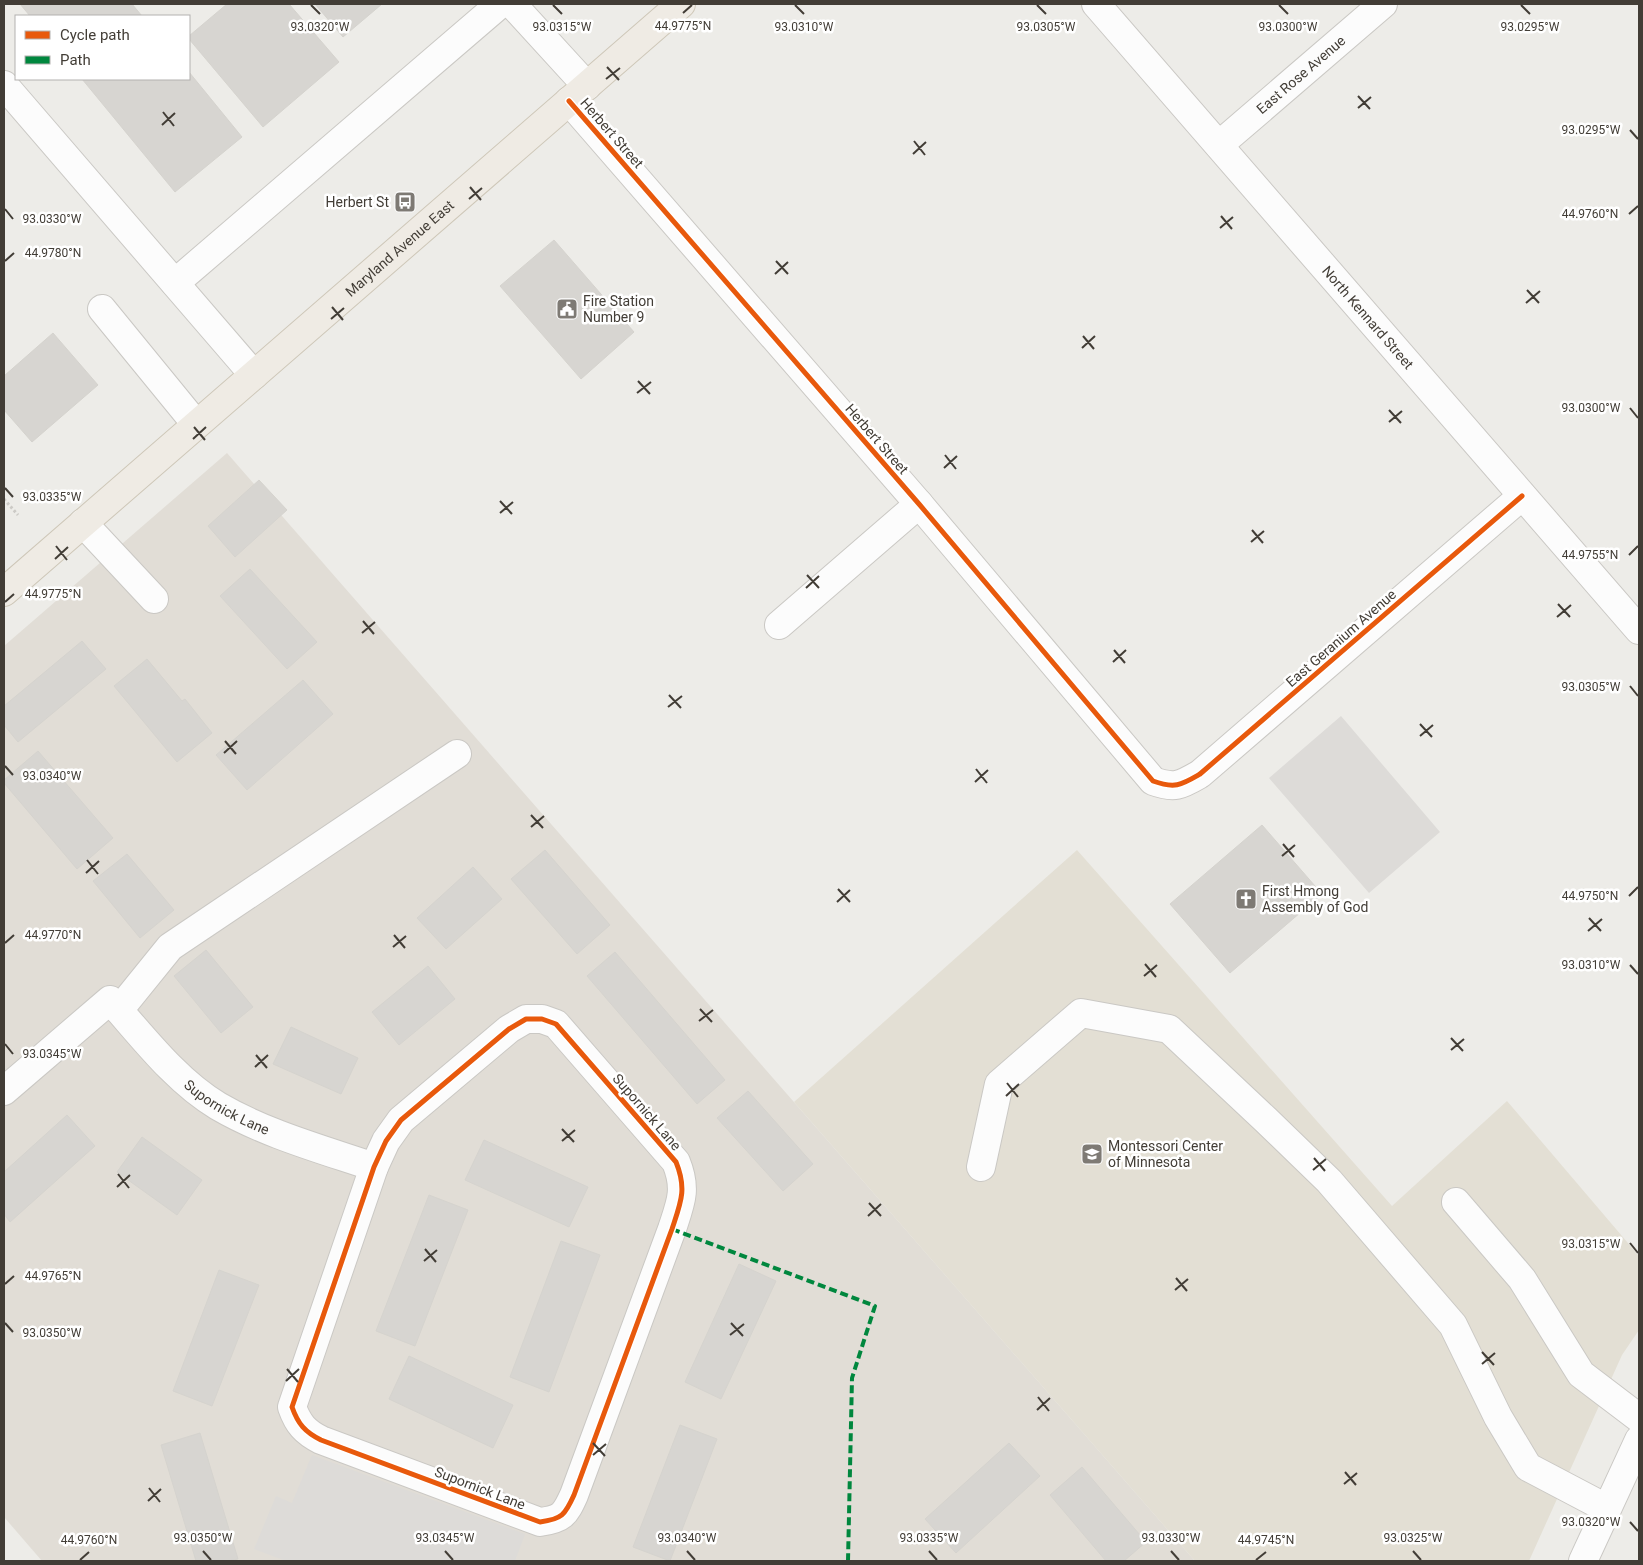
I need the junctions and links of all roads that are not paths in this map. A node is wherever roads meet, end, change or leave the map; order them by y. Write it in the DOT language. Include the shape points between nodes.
graph roads {
  1 [pos="500,4"];
  2 [pos="512,4"];
  3 [pos="681,4"];
  4 [pos="1096,4"];
  5 [pos="1383,4"];
  6 [pos="4,84"];
  7 [pos="578,93"];
  8 [pos="1219,145"];
  9 [pos="175,283"];
  10 [pos="102,309"];
  11 [pos="254,374"];
  12 [pos="196,424"];
  13 [pos="1522,496"];
  14 [pos="919,504"];
  15 [pos="83,523"];
  16 [pos="4,592"];
  17 [pos="154,599"];
  18 [pos="779,625"];
  19 [pos="1639,630"];
  20 [pos="457,754"];
  21 [pos="1169,787"];
  22 [pos="115,1005"];
  23 [pos="4,1091"];
  24 [pos="374,1167"];
  25 [pos="981,1167"];
  26 [pos="1456,1202"];
  27 [pos="1639,1418"];
  28 [pos="1639,1440"];
  29 [pos="1606,1508"];
  30 [pos="1583,1561"];
  1 -- 9 [label="street"];
  2 -- 7 [label="street, Herbert Street"];
  3 -- 7 [label="main road, Maryland Avenue East"];
  4 -- 8 [label="street, North Kennard Street"];
  5 -- 8 [label="street, East Rose Avenue"];
  6 -- 9 [label="street"];
  7 -- 11 [label="main road, Maryland Avenue East"];
  7 -- 14 [label="street, Herbert Street"];
  8 -- 13 [label="street, North Kennard Street"];
  9 -- 11 [label="street"];
  10 -- 12 [label="street"];
  11 -- 12 [label="main road, Maryland Avenue East"];
  12 -- 15 [label="main road, Maryland Avenue East"];
  13 -- 19 [label="street, North Kennard Street"];
  13 -- 21 [label="street, East Geranium Avenue" via="1200,774 1183,784"];
  14 -- 18 [label="street"];
  14 -- 21 [label="street, Herbert Street" via="1138,765 1153,781"];
  15 -- 16 [label="main road, Maryland Avenue East"];
  15 -- 17 [label="street"];
  20 -- 22 [label="street" via="170,947"];
  22 -- 23 [label="street"];
  22 -- 24 [label="street, Supornick Lane" via="177,1073 217,1105 268,1131"];
  24 -- 24 [label="street, Supornick Lane" via="296,1390 292,1406 296,1421 307,1433 321,1440 540,1522 556,1520 567,1510 574,1495 672,1229 682,1197 683,1179 676,1162 556,1024 542,1019 526,1019 509,1029 402,1120 386,1141"];
  25 -- 29 [label="street" via="999,1084 1081,1013 1169,1029 1329,1181 1453,1325 1498,1418 1528,1467"];
  26 -- 27 [label="street" via="1522,1280 1581,1374"];
  28 -- 29 [label="street"];
  29 -- 30 [label="street"];
}
